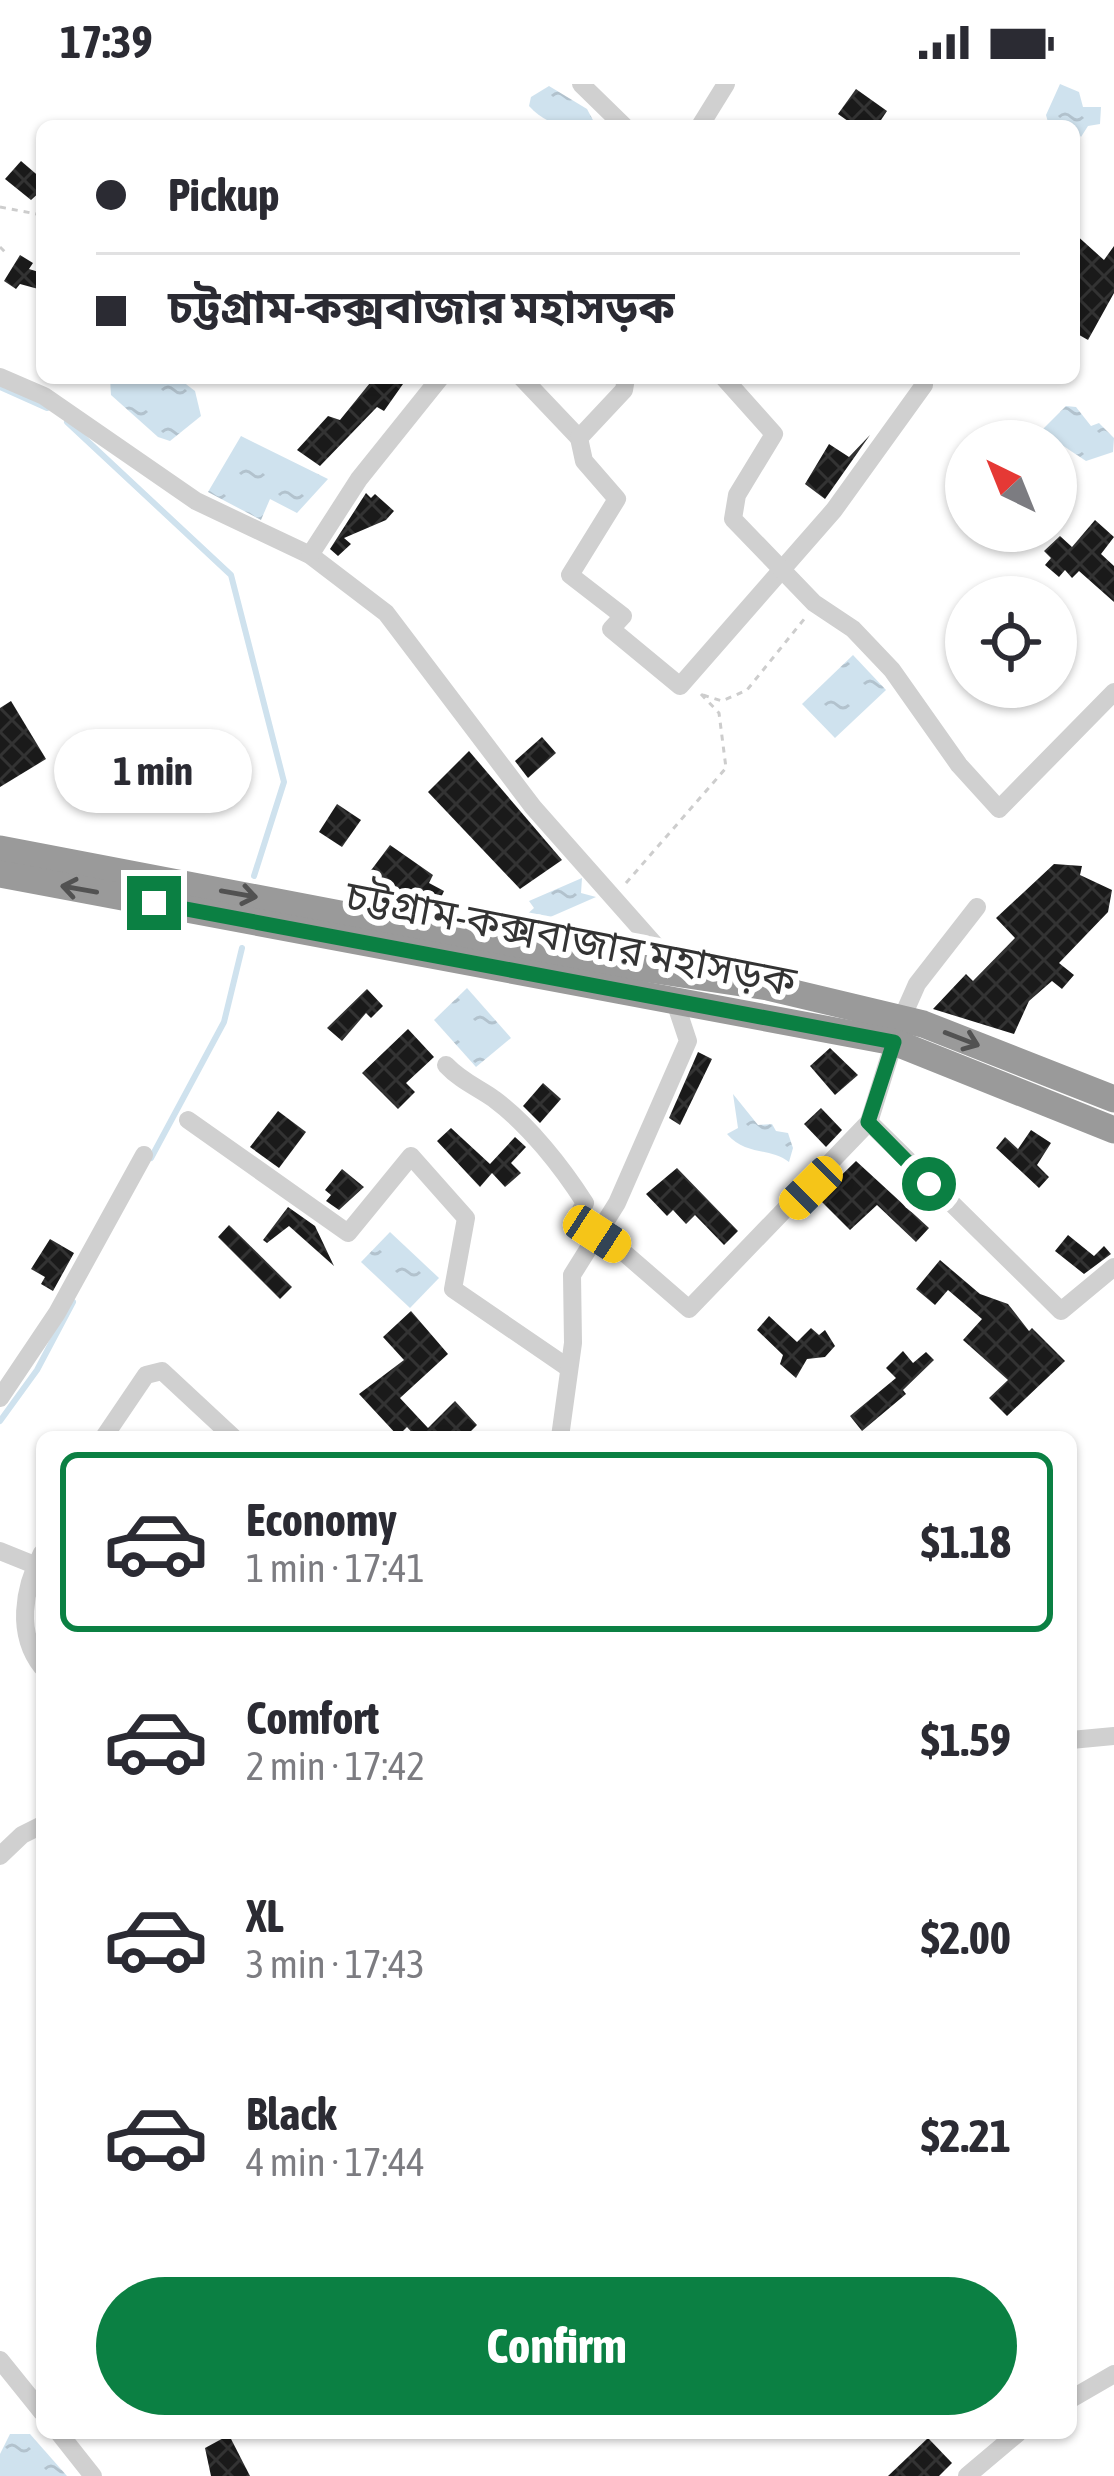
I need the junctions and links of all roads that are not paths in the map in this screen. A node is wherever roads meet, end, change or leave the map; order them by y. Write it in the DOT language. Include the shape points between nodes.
graph roads {
  1 [pos="581,84"];
  2 [pos="726,84"];
  3 [pos="618,120"];
  4 [pos="704,120"];
  5 [pos="0,377"];
  6 [pos="435,384"];
  7 [pos="528,384"];
  8 [pos="625,384"];
  9 [pos="729,384"];
  10 [pos="924,385"];
  11 [pos="579,438"];
  12 [pos="310,555"];
  13 [pos="782,567"];
  14 [pos="1114,692"];
  15 [pos="0,850"];
  16 [pos="0,874"];
  17 [pos="977,907"];
  18 [pos="679,972"];
  19 [pos="676,1005"];
  20 [pos="898,1030"];
  21 [pos="446,1065"];
  22 [pos="1114,1099"];
  23 [pos="188,1120"];
  24 [pos="868,1122"];
  25 [pos="1114,1130"];
  26 [pos="144,1155"];
  27 [pos="597,1234"];
  28 [pos="1114,1267"];
  29 [pos="567,1367"];
  30 [pos="0,1397"];
  31 [pos="108,1431"];
  32 [pos="227,1431"];
  33 [pos="561,1431"];
  34 [pos="0,1551"];
  35 [pos="36,1561"];
  36 [pos="36,1576"];
  37 [pos="36,1660"];
  38 [pos="1114,1736"];
  39 [pos="1077,1739"];
  40 [pos="36,1828"];
  41 [pos="0,1856"];
  42 [pos="0,2360"];
  43 [pos="1114,2374"];
  44 [pos="1077,2396"];
  45 [pos="36,2405"];
  46 [pos="63,2439"];
  47 [pos="1011,2439"];
  48 [pos="93,2476"];
  49 [pos="967,2476"];
  1 -- 3 [label="street"];
  2 -- 4 [label="street"];
  5 -- 12 [label="street" via="44,396 196,501"];
  6 -- 12 [label="street"];
  7 -- 11 [label="street"];
  8 -- 11 [label="street"];
  9 -- 13 [label="street" via="774,434 737,495 734,519"];
  10 -- 13 [label="street"];
  11 -- 13 [label="street" via="584,461 617,499 570,575 623,616 611,629 680,686"];
  12 -- 18 [label="street" via="386,613 533,807"];
  13 -- 14 [label="street" via="892,670 999,809"];
  15 -- 18 [label="highway, চট্টগ্রাম-কক্সবাজার মহাসড়ক, one-way"];
  19 -- 16 [label="highway, চট্টগ্রাম-কক্সবাজার মহাসড়ক, one-way"];
  17 -- 20 [label="street" via="916,984"];
  18 -- 20 [label="highway, চট্টগ্রাম-কক্সবাজার মহাসড়ক"];
  19 -- 20 [label="highway, চট্টগ্রাম-কক্সবাজার মহাসড়ক"];
  19 -- 27 [label="street" via="688,1041"];
  20 -- 22 [label="highway, চট্টগ্রাম-কক্সবাজার মহাসড়ক, one-way"];
  20 -- 24 [label="street"];
  20 -- 25 [label="highway, চট্টগ্রাম-কক্সবাজার মহাসড়ক"];
  21 -- 27 [label="street" via="494,1099 570,1179 586,1203 574,1222"];
  23 -- 29 [label="street" via="348,1233 411,1156 466,1218 453,1289"];
  24 -- 27 [label="street" via="688,1309"];
  24 -- 28 [label="street" via="1061,1311"];
  26 -- 30 [label="street" via="57,1313"];
  27 -- 29 [label="street" via="572,1275"];
  29 -- 33 [label="street"];
  31 -- 32 [label="street" via="146,1375 162,1371"];
  34 -- 35 [label="street"];
  36 -- 37 [label="street" via="22,1627"];
  38 -- 39 [label="street"];
  40 -- 41 [label="street"];
  42 -- 45 [label="street"];
  43 -- 44 [label="street"];
  46 -- 48 [label="street"];
  47 -- 49 [label="street"];
}
